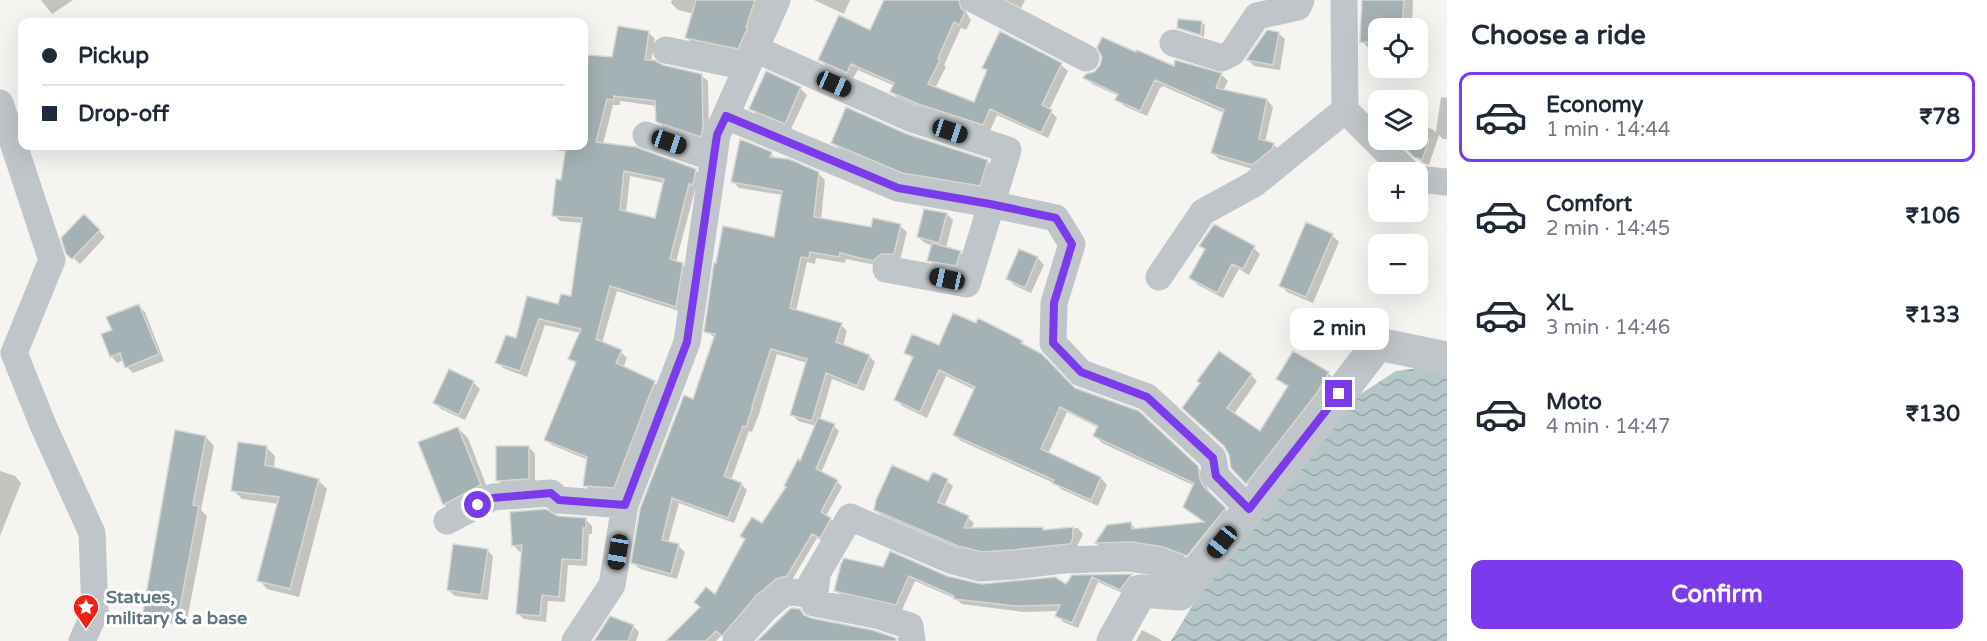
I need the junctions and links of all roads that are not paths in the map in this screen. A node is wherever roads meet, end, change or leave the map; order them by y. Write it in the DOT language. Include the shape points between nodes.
graph roads {
  1 [pos="777,0"];
  2 [pos="975,0"];
  3 [pos="1301,0"];
  4 [pos="1344,0"];
  5 [pos="1173,43"];
  6 [pos="666,50"];
  7 [pos="751,58"];
  8 [pos="1086,58"];
  9 [pos="0,103"];
  10 [pos="1345,110"];
  11 [pos="726,116"];
  12 [pos="646,135"];
  13 [pos="714,158"];
  14 [pos="1397,162"];
  15 [pos="1428,180"];
  16 [pos="1447,182"];
  17 [pos="990,204"];
  18 [pos="885,269"];
  19 [pos="1160,277"];
  20 [pos="1447,358"];
  21 [pos="625,505"];
  22 [pos="1249,509"];
  23 [pos="447,521"];
  24 [pos="817,575"];
  25 [pos="1196,575"];
  26 [pos="82,641"];
  27 [pos="575,641"];
  28 [pos="736,641"];
  29 [pos="912,641"];
  30 [pos="1113,641"];
  1 -- 7 [label="street"];
  2 -- 8 [label="street"];
  3 -- 5 [label="street" via="1298,7 1257,15 1232,53 1222,57"];
  4 -- 10 [label="street"];
  6 -- 7 [label="street"];
  7 -- 11 [label="street"];
  7 -- 17 [label="street" via="912,119 1008,150"];
  9 -- 26 [label="street" via="52,260 14,353 92,533 95,612"];
  10 -- 14 [label="street"];
  10 -- 19 [label="street" via="1254,184 1203,212"];
  11 -- 13 [label="street" via="717,135"];
  11 -- 17 [label="street" via="898,188"];
  12 -- 13 [label="street"];
  13 -- 21 [label="street" via="687,342"];
  15 -- 16 [label="street"];
  17 -- 18 [label="street" via="967,284"];
  17 -- 22 [label="street" via="1056,218 1072,244 1054,303 1053,343 1081,372 1147,397 1213,458 1216,476"];
  20 -- 22 [label="street" via="1378,344"];
  21 -- 23 [label="street" via="559,500 551,493 493,498"];
  21 -- 27 [label="street" via="612,585"];
  22 -- 25 [label="street"];
  24 -- 25 [label="street" via="850,517 952,561 980,568 1129,558"];
  24 -- 28 [label="street" via="805,594 786,591"];
  24 -- 29 [label="street" via="814,603 910,626"];
  25 -- 30 [label="street" via="1180,594 1141,591"];
}
